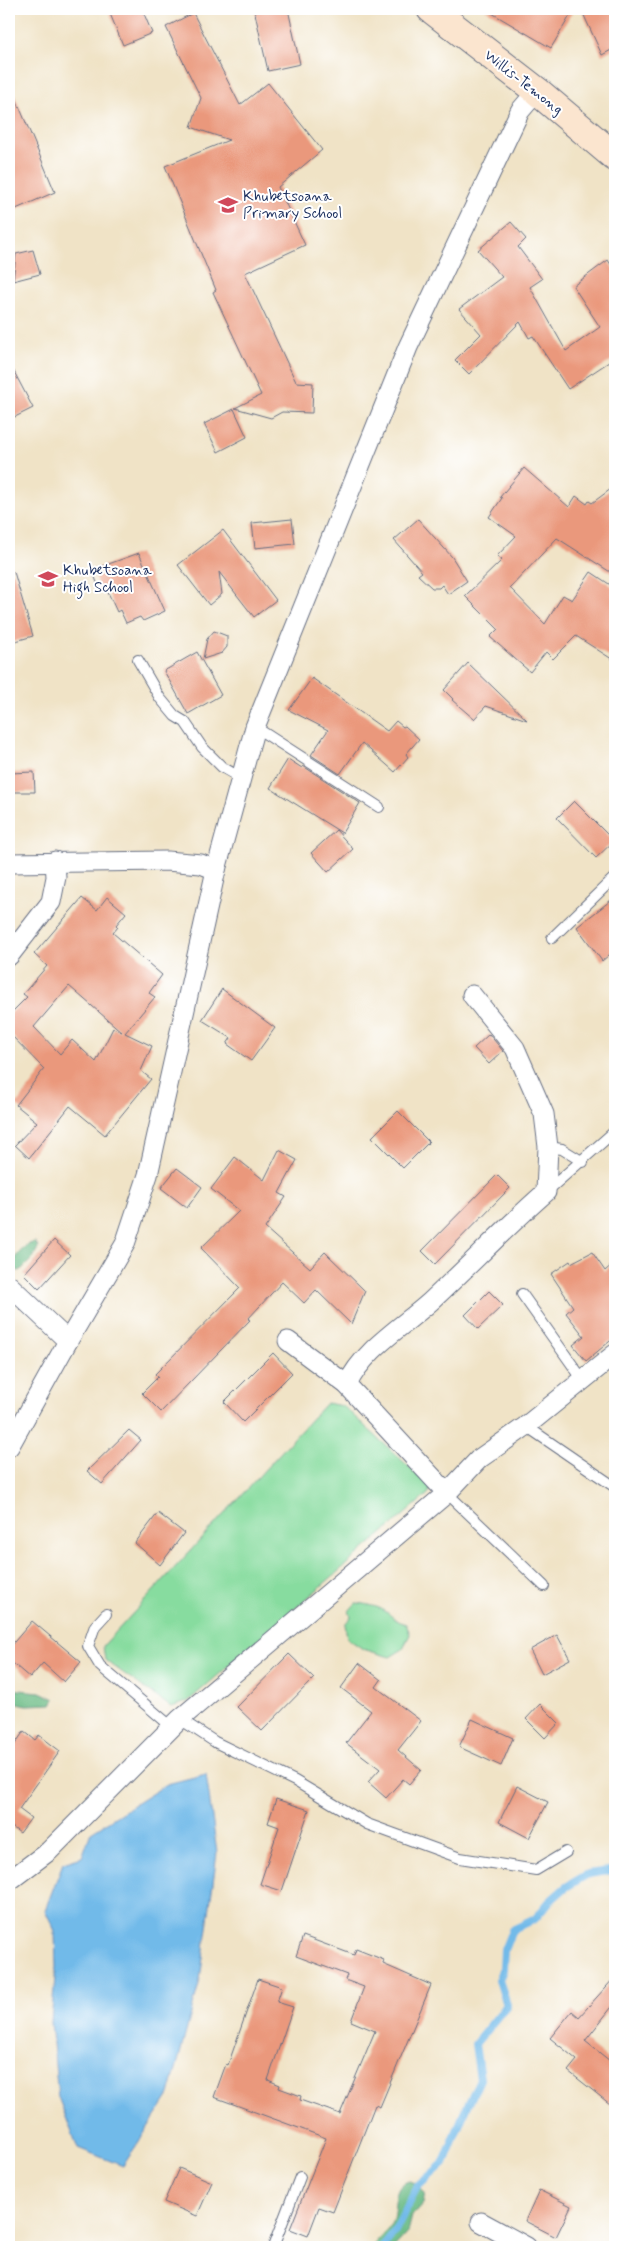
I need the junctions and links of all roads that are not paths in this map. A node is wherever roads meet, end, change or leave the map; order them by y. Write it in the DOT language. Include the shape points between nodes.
graph roads {
  1 [pos="431,9"];
  2 [pos="537,91"];
  3 [pos="615,157"];
  4 [pos="138,660"];
  5 [pos="255,727"];
  6 [pos="241,778"];
  7 [pos="380,807"];
  8 [pos="55,861"];
  9 [pos="9,863"];
  10 [pos="216,870"];
  11 [pos="615,877"];
  12 [pos="552,938"];
  13 [pos="9,956"];
  14 [pos="472,995"];
  15 [pos="615,1131"];
  16 [pos="548,1147"];
  17 [pos="583,1162"];
  18 [pos="546,1192"];
  19 [pos="9,1285"];
  20 [pos="522,1294"];
  21 [pos="68,1341"];
  22 [pos="288,1341"];
  23 [pos="615,1354"];
  24 [pos="582,1380"];
  25 [pos="347,1384"];
  26 [pos="526,1426"];
  27 [pos="9,1447"];
  28 [pos="615,1487"];
  29 [pos="447,1493"];
  30 [pos="544,1586"];
  31 [pos="106,1614"];
  32 [pos="176,1723"];
  33 [pos="566,1852"];
  34 [pos="9,1880"];
  35 [pos="300,2177"];
  36 [pos="481,2222"];
  37 [pos="273,2247"];
  38 [pos="527,2247"];
  1 -- 2 [label="main road, Willis-Temong"];
  2 -- 3 [label="main road, Willis-Temong"];
  2 -- 5 [label="street" via="520,111 408,347"];
  4 -- 6 [label="lane" via="160,698 175,716 185,722 202,747 222,767"];
  5 -- 6 [label="street"];
  5 -- 7 [label="lane"];
  6 -- 10 [label="street"];
  8 -- 9 [label="street"];
  8 -- 10 [label="street" via="167,861 201,864"];
  8 -- 13 [label="street" via="56,877 51,902"];
  10 -- 21 [label="street" via="148,1175 125,1244"];
  11 -- 12 [label="lane"];
  14 -- 16 [label="street" via="515,1048 544,1114"];
  15 -- 17 [label="lane"];
  16 -- 17 [label="lane" via="562,1149"];
  16 -- 18 [label="street"];
  17 -- 18 [label="lane"];
  18 -- 25 [label="street" via="430,1302 365,1357"];
  19 -- 21 [label="street"];
  20 -- 24 [label="lane"];
  21 -- 27 [label="street"];
  22 -- 25 [label="street"];
  23 -- 24 [label="street"];
  24 -- 26 [label="street"];
  25 -- 29 [label="street"];
  26 -- 28 [label="lane"];
  26 -- 29 [label="street" via="479,1459"];
  29 -- 30 [label="lane"];
  29 -- 32 [label="street"];
  31 -- 32 [label="lane" via="95,1626 88,1646 100,1666"];
  32 -- 33 [label="lane" via="294,1781 367,1824 460,1858 536,1870"];
  32 -- 34 [label="street" via="48,1851"];
  35 -- 37 [label="lane"];
  36 -- 38 [label="street"];
}
